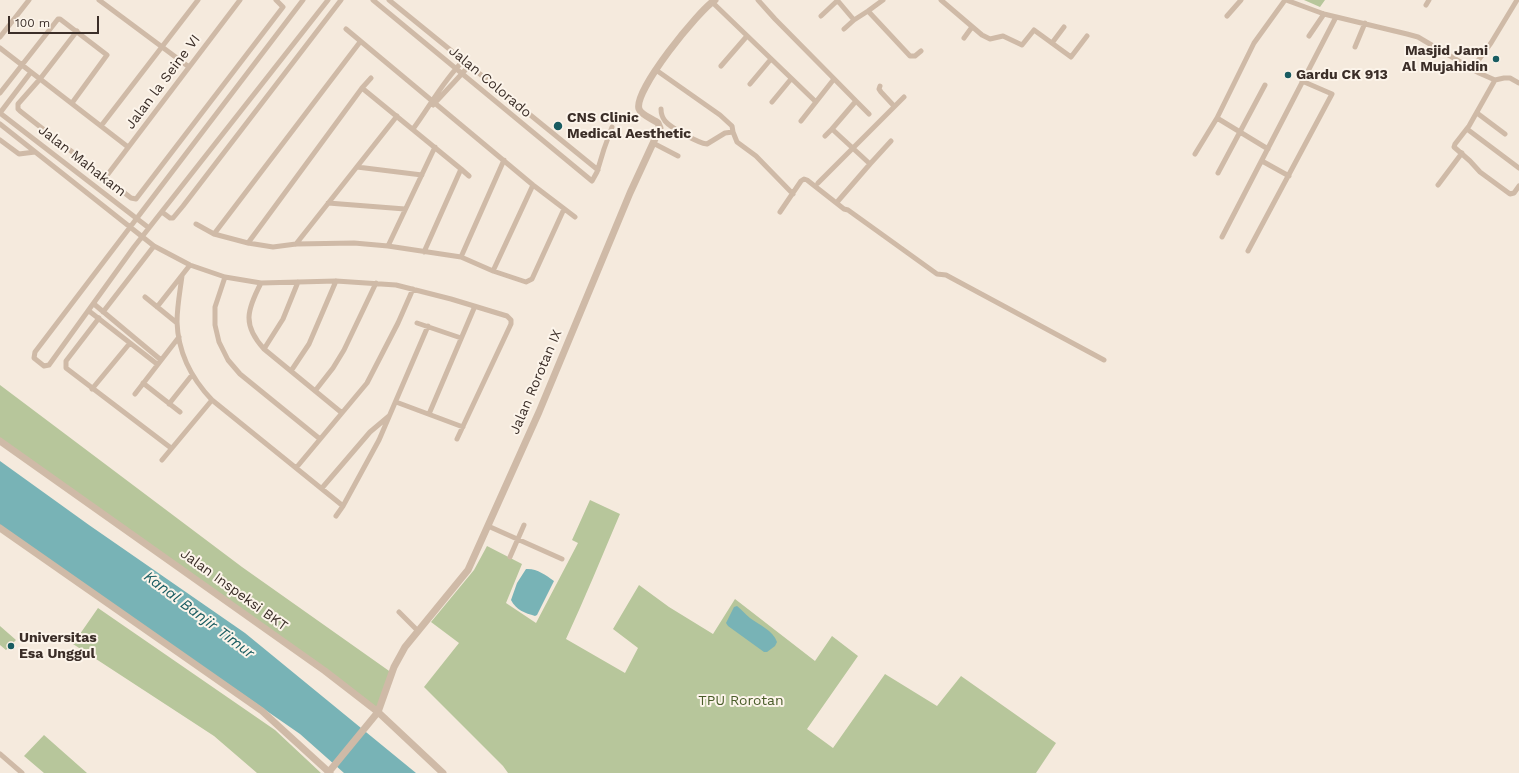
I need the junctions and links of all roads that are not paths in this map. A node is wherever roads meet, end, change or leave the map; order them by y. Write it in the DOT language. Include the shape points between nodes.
graph roads {
  1 [pos="29,0"];
  2 [pos="99,0"];
  3 [pos="198,0"];
  4 [pos="240,0"];
  5 [pos="276,0"];
  6 [pos="303,0"];
  7 [pos="328,0"];
  8 [pos="341,0"];
  9 [pos="373,0"];
  10 [pos="389,0"];
  11 [pos="758,0"];
  12 [pos="837,0"];
  13 [pos="883,0"];
  14 [pos="942,0"];
  15 [pos="1241,0"];
  16 [pos="1285,0"];
  17 [pos="1429,0"];
  18 [pos="1517,0"];
  19 [pos="714,1"];
  20 [pos="1426,5"];
  21 [pos="868,12"];
  22 [pos="1324,14"];
  23 [pos="821,16"];
  24 [pos="1227,16"];
  25 [pos="1336,17"];
  26 [pos="854,20"];
  27 [pos="1364,23"];
  28 [pos="972,27"];
  29 [pos="1064,27"];
  30 [pos="346,29"];
  31 [pos="844,29"];
  32 [pos="77,31"];
  33 [pos="747,36"];
  34 [pos="1087,36"];
  35 [pos="1309,36"];
  36 [pos="0,37"];
  37 [pos="964,38"];
  38 [pos="360,42"];
  39 [pos="1052,43"];
  40 [pos="162,47"];
  41 [pos="1354,47"];
  42 [pos="0,48"];
  43 [pos="922,51"];
  44 [pos="453,53"];
  45 [pos="771,59"];
  46 [pos="446,61"];
  47 [pos="463,61"];
  48 [pos="23,65"];
  49 [pos="469,66"];
  50 [pos="721,66"];
  51 [pos="190,67"];
  52 [pos="456,69"];
  53 [pos="1472,69"];
  54 [pos="656,70"];
  55 [pos="31,72"];
  56 [pos="462,74"];
  57 [pos="371,78"];
  58 [pos="40,79"];
  59 [pos="791,79"];
  60 [pos="834,79"];
  61 [pos="1303,79"];
  62 [pos="1495,80"];
  63 [pos="1519,83"];
  64 [pos="750,84"];
  65 [pos="1265,85"];
  66 [pos="880,86"];
  67 [pos="362,88"];
  68 [pos="0,93"];
  69 [pos="904,97"];
  70 [pos="249,101"];
  71 [pos="856,101"];
  72 [pos="772,102"];
  73 [pos="816,102"];
  74 [pos="72,103"];
  75 [pos="432,104"];
  76 [pos="894,106"];
  77 [pos="258,108"];
  78 [pos="660,109"];
  79 [pos="0,113"];
  80 [pos="1477,113"];
  81 [pos="869,114"];
  82 [pos="397,116"];
  83 [pos="1217,118"];
  84 [pos="801,121"];
  85 [pos="0,124"];
  86 [pos="101,126"];
  87 [pos="612,127"];
  88 [pos="413,129"];
  89 [pos="832,129"];
  90 [pos="1467,129"];
  91 [pos="733,132"];
  92 [pos="1239,132"];
  93 [pos="1505,134"];
  94 [pos="825,136"];
  95 [pos="0,140"];
  96 [pos="891,141"];
  97 [pos="653,143"];
  98 [pos="128,147"];
  99 [pos="435,147"];
  100 [pos="853,148"];
  101 [pos="1268,149"];
  102 [pos="35,152"];
  103 [pos="1195,154"];
  104 [pos="1462,154"];
  105 [pos="678,156"];
  106 [pos="504,160"];
  107 [pos="1262,161"];
  108 [pos="870,164"];
  109 [pos="357,167"];
  110 [pos="461,168"];
  111 [pos="1519,168"];
  112 [pos="598,170"];
  113 [pos="1218,173"];
  114 [pos="422,175"];
  115 [pos="469,176"];
  116 [pos="1290,176"];
  117 [pos="105,178"];
  118 [pos="818,183"];
  119 [pos="533,184"];
  120 [pos="1438,185"];
  121 [pos="1519,186"];
  122 [pos="793,194"];
  123 [pos="838,201"];
  124 [pos="328,203"];
  125 [pos="405,209"];
  126 [pos="564,209"];
  127 [pos="162,212"];
  128 [pos="780,212"];
  129 [pos="575,217"];
  130 [pos="137,219"];
  131 [pos="196,224"];
  132 [pos="131,227"];
  133 [pos="149,228"];
  134 [pos="214,234"];
  135 [pos="143,237"];
  136 [pos="1222,237"];
  137 [pos="248,243"];
  138 [pos="296,244"];
  139 [pos="154,246"];
  140 [pos="388,246"];
  141 [pos="1248,251"];
  142 [pos="424,252"];
  143 [pos="461,258"];
  144 [pos="190,265"];
  145 [pos="493,271"];
  146 [pos="182,276"];
  147 [pos="225,277"];
  148 [pos="336,281"];
  149 [pos="298,282"];
  150 [pos="261,283"];
  151 [pos="376,283"];
  152 [pos="413,289"];
  153 [pos="146,298"];
  154 [pos="94,304"];
  155 [pos="475,306"];
  156 [pos="157,307"];
  157 [pos="89,311"];
  158 [pos="105,313"];
  159 [pos="100,320"];
  160 [pos="416,323"];
  161 [pos="177,324"];
  162 [pos="428,326"];
  163 [pos="179,337"];
  164 [pos="462,338"];
  165 [pos="130,343"];
  166 [pos="264,349"];
  167 [pos="161,360"];
  168 [pos="1104,360"];
  169 [pos="158,364"];
  170 [pos="291,371"];
  171 [pos="192,375"];
  172 [pos="143,383"];
  173 [pos="92,389"];
  174 [pos="315,391"];
  175 [pos="134,394"];
  176 [pos="212,400"];
  177 [pos="396,402"];
  178 [pos="169,404"];
  179 [pos="180,412"];
  180 [pos="342,413"];
  181 [pos="429,414"];
  182 [pos="390,415"];
  183 [pos="463,427"];
  184 [pos="320,439"];
  185 [pos="457,439"];
  186 [pos="0,441"];
  187 [pos="171,448"];
  188 [pos="162,460"];
  189 [pos="296,468"];
  190 [pos="322,488"];
  191 [pos="343,506"];
  192 [pos="336,516"];
  193 [pos="524,525"];
  194 [pos="488,526"];
  195 [pos="0,528"];
  196 [pos="517,539"];
  197 [pos="510,557"];
  198 [pos="562,559"];
  199 [pos="399,612"];
  200 [pos="418,631"];
  201 [pos="376,715"];
  202 [pos="0,754"];
  203 [pos="22,773"];
  204 [pos="320,773"];
  205 [pos="329,773"];
  206 [pos="443,773"];
  1 -- 36 [label="street"];
  2 -- 40 [label="street"];
  3 -- 40 [label="street"];
  4 -- 51 [label="street, Jalan la Seine VI"];
  5 -- 117 [label="street" via="283,7 138,198 131,198"];
  6 -- 130 [label="street"];
  7 -- 70 [label="street"];
  8 -- 77 [label="street"];
  9 -- 46 [label="street, Jalan Colorado"];
  10 -- 44 [label="street, Jalan Colorado"];
  11 -- 60 [label="street"];
  12 -- 23 [label="street"];
  12 -- 26 [label="street"];
  13 -- 21 [label="street"];
  14 -- 28 [label="street"];
  15 -- 24 [label="street"];
  16 -- 22 [label="street"];
  16 -- 83 [label="street" via="1254,43"];
  17 -- 20 [label="street"];
  18 -- 53 [label="street" via="1492,43"];
  19 -- 33 [label="street"];
  19 -- 54 [label="street, Jalan Rorotan IX" via="689,25"];
  21 -- 26 [label="street"];
  21 -- 43 [label="street" via="910,56"];
  22 -- 25 [label="street"];
  22 -- 35 [label="street"];
  25 -- 27 [label="street"];
  25 -- 61 [label="street"];
  26 -- 31 [label="street"];
  27 -- 41 [label="street"];
  27 -- 53 [label="street" via="1418,37"];
  28 -- 37 [label="street"];
  28 -- 39 [label="street" via="988,38 1003,36 1022,45 1034,30"];
  29 -- 39 [label="street"];
  30 -- 38 [label="street"];
  32 -- 48 [label="street" via="58,19"];
  32 -- 58 [label="street"];
  32 -- 74 [label="street" via="108,55"];
  33 -- 45 [label="street"];
  33 -- 50 [label="street"];
  34 -- 39 [label="street" via="1071,57"];
  38 -- 75 [label="street"];
  38 -- 134 [label="street"];
  40 -- 51 [label="street"];
  40 -- 86 [label="street"];
  42 -- 48 [label="street"];
  44 -- 46 [label="street"];
  44 -- 47 [label="street, Jalan Colorado"];
  45 -- 59 [label="street"];
  45 -- 64 [label="street"];
  46 -- 52 [label="street, Jalan Colorado"];
  47 -- 49 [label="street, Jalan Colorado"];
  47 -- 52 [label="street"];
  48 -- 55 [label="street"];
  48 -- 68 [label="street"];
  49 -- 56 [label="street"];
  49 -- 112 [label="street, Jalan Colorado"];
  51 -- 98 [label="street, Jalan la Seine VI"];
  52 -- 56 [label="street, Jalan Colorado"];
  52 -- 75 [label="street"];
  53 -- 62 [label="street"];
  54 -- 91 [label="street" via="720,115 732,126"];
  54 -- 97 [label="street, Jalan Rorotan IX" via="639,108 660,126"];
  55 -- 58 [label="street"];
  55 -- 79 [label="street"];
  56 -- 75 [label="street"];
  56 -- 112 [label="street, Jalan Colorado" via="592,181"];
  57 -- 67 [label="street"];
  58 -- 74 [label="street"];
  58 -- 117 [label="street" via="18,104 18,110"];
  59 -- 72 [label="street"];
  59 -- 73 [label="street"];
  60 -- 71 [label="street"];
  60 -- 73 [label="street"];
  61 -- 101 [label="street"];
  61 -- 116 [label="street" via="1332,94"];
  62 -- 63 [label="street" via="1510,78"];
  62 -- 80 [label="street"];
  65 -- 92 [label="street"];
  66 -- 76 [label="street" via="881,92"];
  67 -- 82 [label="street"];
  67 -- 137 [label="street"];
  69 -- 76 [label="street"];
  70 -- 77 [label="street"];
  70 -- 127 [label="street"];
  71 -- 81 [label="street"];
  71 -- 89 [label="street"];
  73 -- 84 [label="street"];
  74 -- 86 [label="street"];
  75 -- 88 [label="street"];
  75 -- 106 [label="street"];
  76 -- 100 [label="street"];
  77 -- 127 [label="street" via="173,218"];
  78 -- 91 [label="street" via="669,125 705,144 725,133"];
  79 -- 130 [label="street, Jalan Mahakam"];
  80 -- 90 [label="street"];
  80 -- 93 [label="street"];
  82 -- 88 [label="street"];
  82 -- 109 [label="street"];
  83 -- 92 [label="street"];
  83 -- 103 [label="street"];
  85 -- 102 [label="street, Jalan Mahakam"];
  86 -- 98 [label="street"];
  87 -- 112 [label="street"];
  88 -- 99 [label="street"];
  89 -- 94 [label="street"];
  89 -- 100 [label="street"];
  90 -- 104 [label="street" via="1454,145"];
  90 -- 111 [label="street"];
  91 -- 122 [label="street" via="737,142 756,156"];
  92 -- 101 [label="street"];
  92 -- 113 [label="street"];
  95 -- 102 [label="street" via="19,154"];
  96 -- 108 [label="street"];
  97 -- 105 [label="street"];
  97 -- 194 [label="street, Jalan Rorotan IX"];
  98 -- 117 [label="street, Jalan la Seine VI"];
  99 -- 110 [label="street"];
  99 -- 114 [label="street"];
  100 -- 108 [label="street"];
  100 -- 118 [label="street"];
  101 -- 107 [label="street"];
  102 -- 132 [label="street, Jalan Mahakam"];
  104 -- 120 [label="street"];
  104 -- 121 [label="street" via="1480,172 1510,194"];
  106 -- 119 [label="street"];
  106 -- 143 [label="street"];
  107 -- 116 [label="street"];
  107 -- 136 [label="street"];
  108 -- 123 [label="street"];
  109 -- 114 [label="street"];
  109 -- 124 [label="street"];
  110 -- 115 [label="street"];
  110 -- 142 [label="street"];
  114 -- 125 [label="street"];
  116 -- 141 [label="street"];
  119 -- 126 [label="street"];
  119 -- 145 [label="street"];
  122 -- 128 [label="street"];
  122 -- 168 [label="street" via="801,181 807,180 937,274 946,275"];
  124 -- 125 [label="street"];
  124 -- 138 [label="street"];
  125 -- 140 [label="street"];
  126 -- 129 [label="street"];
  126 -- 145 [label="street" via="529,281 524,282"];
  127 -- 133 [label="street"];
  130 -- 132 [label="street"];
  130 -- 133 [label="street, Jalan Mahakam"];
  131 -- 134 [label="street"];
  132 -- 135 [label="street, Jalan Mahakam"];
  132 -- 157 [label="street" via="35,352 35,359 46,367 49,366"];
  133 -- 135 [label="street"];
  134 -- 137 [label="street"];
  135 -- 139 [label="street, Jalan Mahakam"];
  135 -- 154 [label="street"];
  137 -- 138 [label="street" via="273,247"];
  138 -- 140 [label="street" via="354,243"];
  139 -- 144 [label="street, Jalan Mahakam"];
  139 -- 158 [label="street"];
  140 -- 142 [label="street"];
  142 -- 143 [label="street"];
  143 -- 145 [label="street"];
  144 -- 146 [label="street"];
  144 -- 147 [label="street, Jalan Mahakam"];
  146 -- 156 [label="street"];
  146 -- 161 [label="street"];
  147 -- 150 [label="street, Jalan Mahakam"];
  147 -- 184 [label="street" via="215,307 215,325 219,342 228,360 240,374"];
  148 -- 149 [label="street, Jalan Mahakam"];
  148 -- 151 [label="street, Jalan Mahakam"];
  148 -- 170 [label="street" via="309,344"];
  149 -- 150 [label="street, Jalan Mahakam"];
  149 -- 166 [label="street" via="283,319"];
  150 -- 166 [label="street" via="252,301 249,315 251,328"];
  151 -- 152 [label="street, Jalan Mahakam"];
  151 -- 174 [label="street" via="341,356"];
  152 -- 155 [label="street, Jalan Mahakam"];
  152 -- 180 [label="street" via="367,382"];
  153 -- 156 [label="street"];
  154 -- 157 [label="street"];
  154 -- 158 [label="street"];
  155 -- 164 [label="street"];
  155 -- 183 [label="street, Jalan Mahakam" via="507,316 512,322"];
  156 -- 161 [label="street"];
  157 -- 159 [label="street"];
  158 -- 159 [label="street"];
  158 -- 167 [label="street"];
  159 -- 165 [label="street"];
  159 -- 173 [label="street" via="66,361 65,366"];
  160 -- 162 [label="street"];
  161 -- 163 [label="street"];
  162 -- 164 [label="street"];
  162 -- 177 [label="street"];
  163 -- 167 [label="street"];
  163 -- 171 [label="street" via="183,355"];
  164 -- 181 [label="street"];
  165 -- 169 [label="street"];
  165 -- 173 [label="street"];
  166 -- 170 [label="street"];
  167 -- 169 [label="street"];
  169 -- 172 [label="street"];
  170 -- 174 [label="street"];
  171 -- 176 [label="street"];
  171 -- 178 [label="street"];
  172 -- 175 [label="street"];
  172 -- 178 [label="street"];
  173 -- 187 [label="street"];
  174 -- 180 [label="street"];
  176 -- 187 [label="street"];
  176 -- 189 [label="street"];
  177 -- 181 [label="street"];
  177 -- 182 [label="street"];
  178 -- 179 [label="street"];
  180 -- 184 [label="street"];
  181 -- 183 [label="street"];
  182 -- 190 [label="street" via="370,432"];
  182 -- 191 [label="street"];
  183 -- 185 [label="street"];
  184 -- 189 [label="street"];
  186 -- 201 [label="street, Jalan Inspeksi BKT" via="325,672"];
  187 -- 188 [label="street"];
  189 -- 190 [label="street"];
  190 -- 191 [label="street"];
  191 -- 192 [label="street"];
  193 -- 196 [label="street"];
  194 -- 196 [label="street"];
  194 -- 200 [label="street, Jalan Rorotan IX" via="468,571"];
  195 -- 205 [label="street" via="262,711"];
  196 -- 197 [label="street"];
  196 -- 198 [label="street"];
  199 -- 200 [label="street"];
  200 -- 201 [label="street, Jalan Rorotan IX" via="396,661"];
  201 -- 205 [label="street, Jalan Rorotan IX"];
  201 -- 206 [label="street, Jalan Inspeksi BKT"];
  202 -- 203 [label="street"];
  204 -- 205 [label="street"];
}
